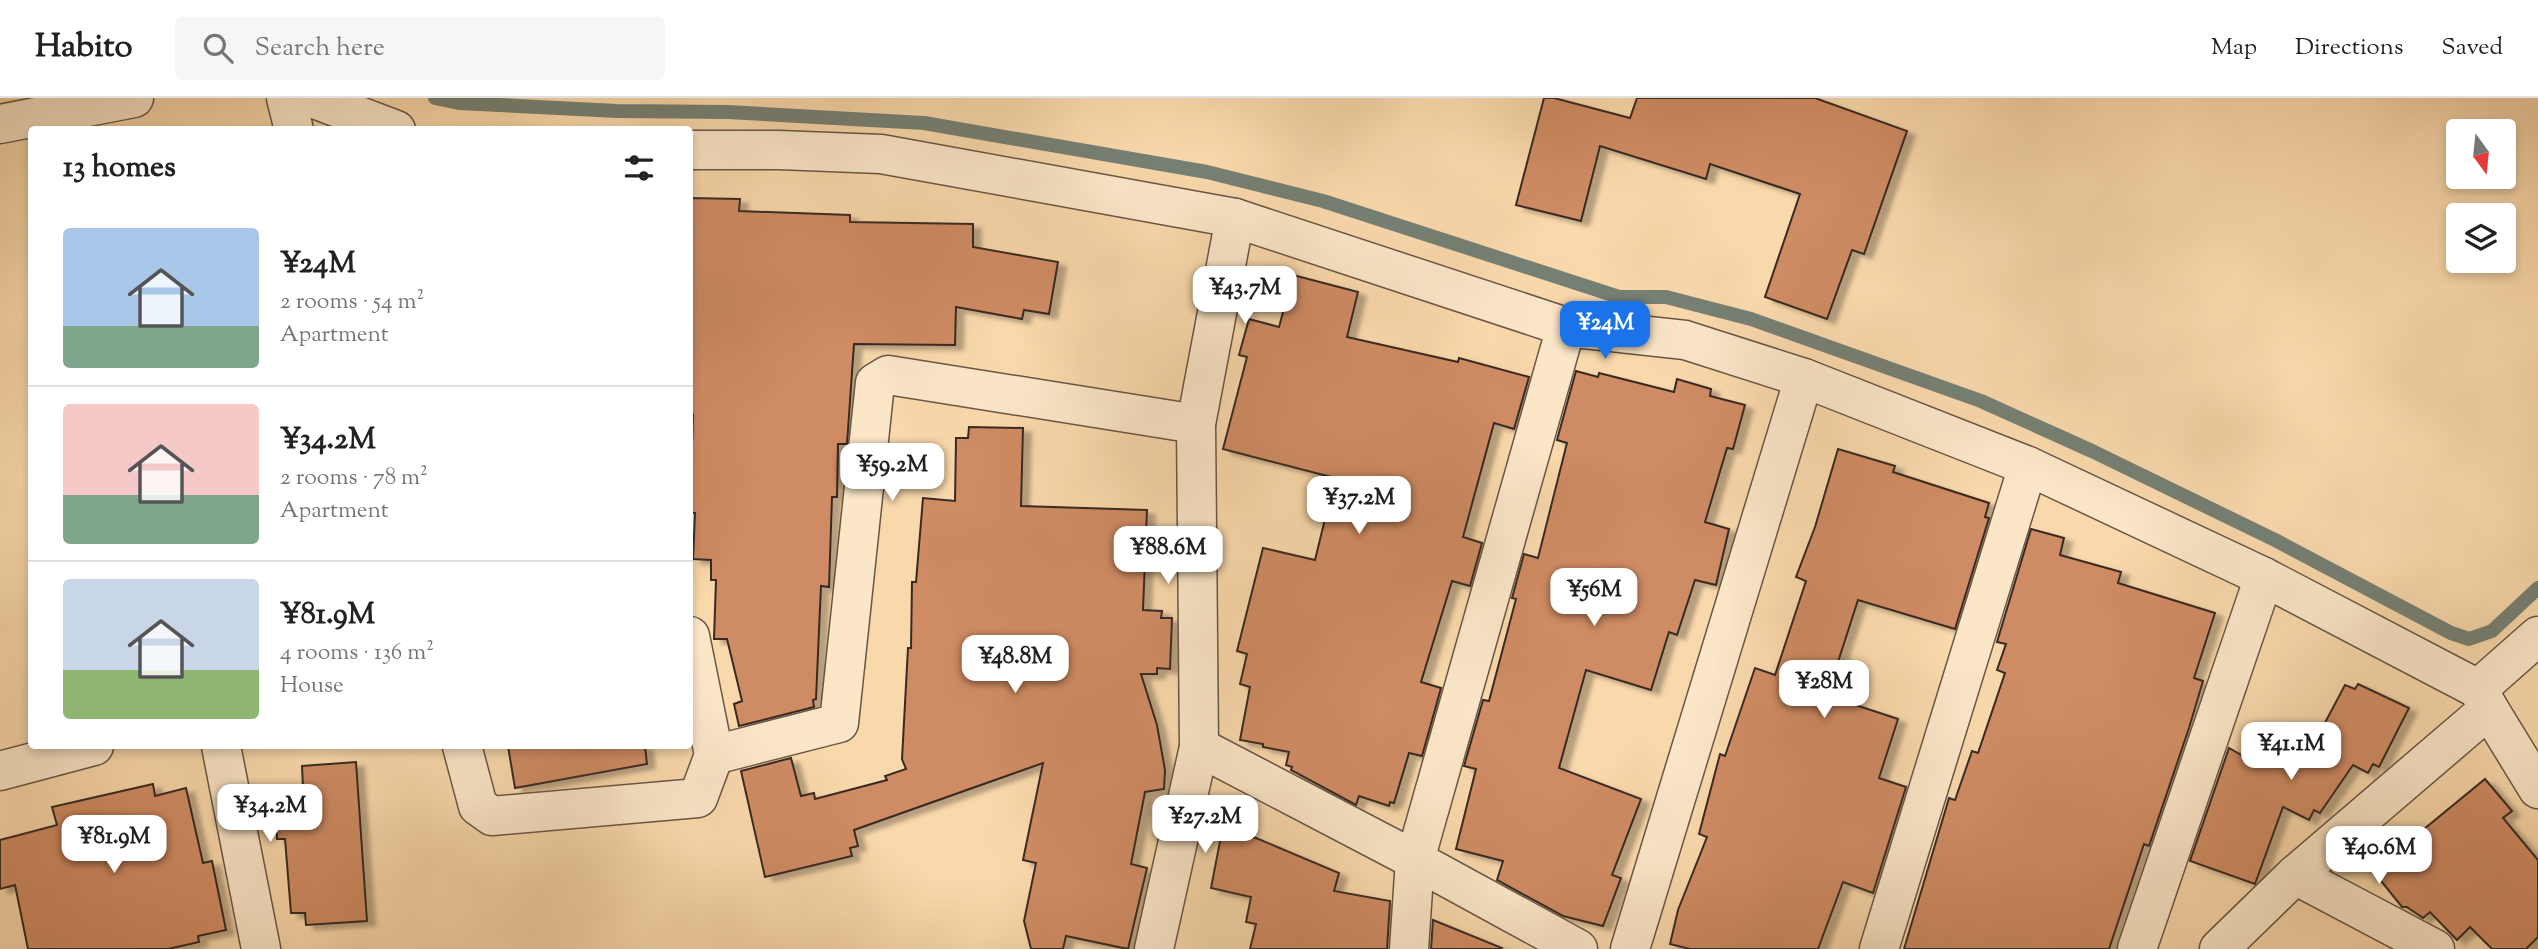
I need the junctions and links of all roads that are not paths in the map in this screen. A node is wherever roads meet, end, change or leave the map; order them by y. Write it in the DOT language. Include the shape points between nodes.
graph roads {
  1 [pos="134,98"];
  2 [pos="286,98"];
  3 [pos="312,98"];
  4 [pos="23,124"];
  5 [pos="293,126"];
  6 [pos="386,126"];
  7 [pos="693,150"];
  8 [pos="1235,218"];
  9 [pos="1566,327"];
  10 [pos="1804,378"];
  11 [pos="1196,424"];
  12 [pos="2028,466"];
  13 [pos="2264,577"];
  14 [pos="2538,636"];
  15 [pos="693,651"];
  16 [pos="2483,699"];
  17 [pos="1199,747"];
  18 [pos="83,749"];
  19 [pos="221,749"];
  20 [pos="463,749"];
  21 [pos="714,755"];
  22 [pos="0,771"];
  23 [pos="2538,789"];
  24 [pos="1415,860"];
  25 [pos="2295,875"];
  26 [pos="252,947"];
  27 [pos="1154,949"];
  28 [pos="1409,949"];
  29 [pos="1578,949"];
  30 [pos="1630,949"];
  31 [pos="1879,949"];
  32 [pos="2137,949"];
  33 [pos="2219,949"];
  34 [pos="2435,949"];
  1 -- 4 [label="street"];
  2 -- 5 [label="street"];
  3 -- 6 [label="street"];
  7 -- 8 [label="street" via="881,154"];
  8 -- 9 [label="street"];
  8 -- 11 [label="street"];
  9 -- 10 [label="street" via="1685,340"];
  9 -- 24 [label="street"];
  10 -- 12 [label="street"];
  10 -- 30 [label="street"];
  11 -- 17 [label="street"];
  11 -- 21 [label="street" via="888,375 875,383 839,723"];
  12 -- 13 [label="street"];
  12 -- 31 [label="street"];
  13 -- 16 [label="street"];
  13 -- 32 [label="street"];
  14 -- 16 [label="street"];
  15 -- 21 [label="street"];
  16 -- 23 [label="street"];
  16 -- 25 [label="street"];
  17 -- 24 [label="street"];
  17 -- 27 [label="street"];
  18 -- 22 [label="street"];
  19 -- 26 [label="street"];
  20 -- 21 [label="street" via="478,806 492,816 698,798"];
  24 -- 28 [label="street"];
  24 -- 29 [label="street"];
  25 -- 33 [label="street"];
  25 -- 34 [label="street"];
}
